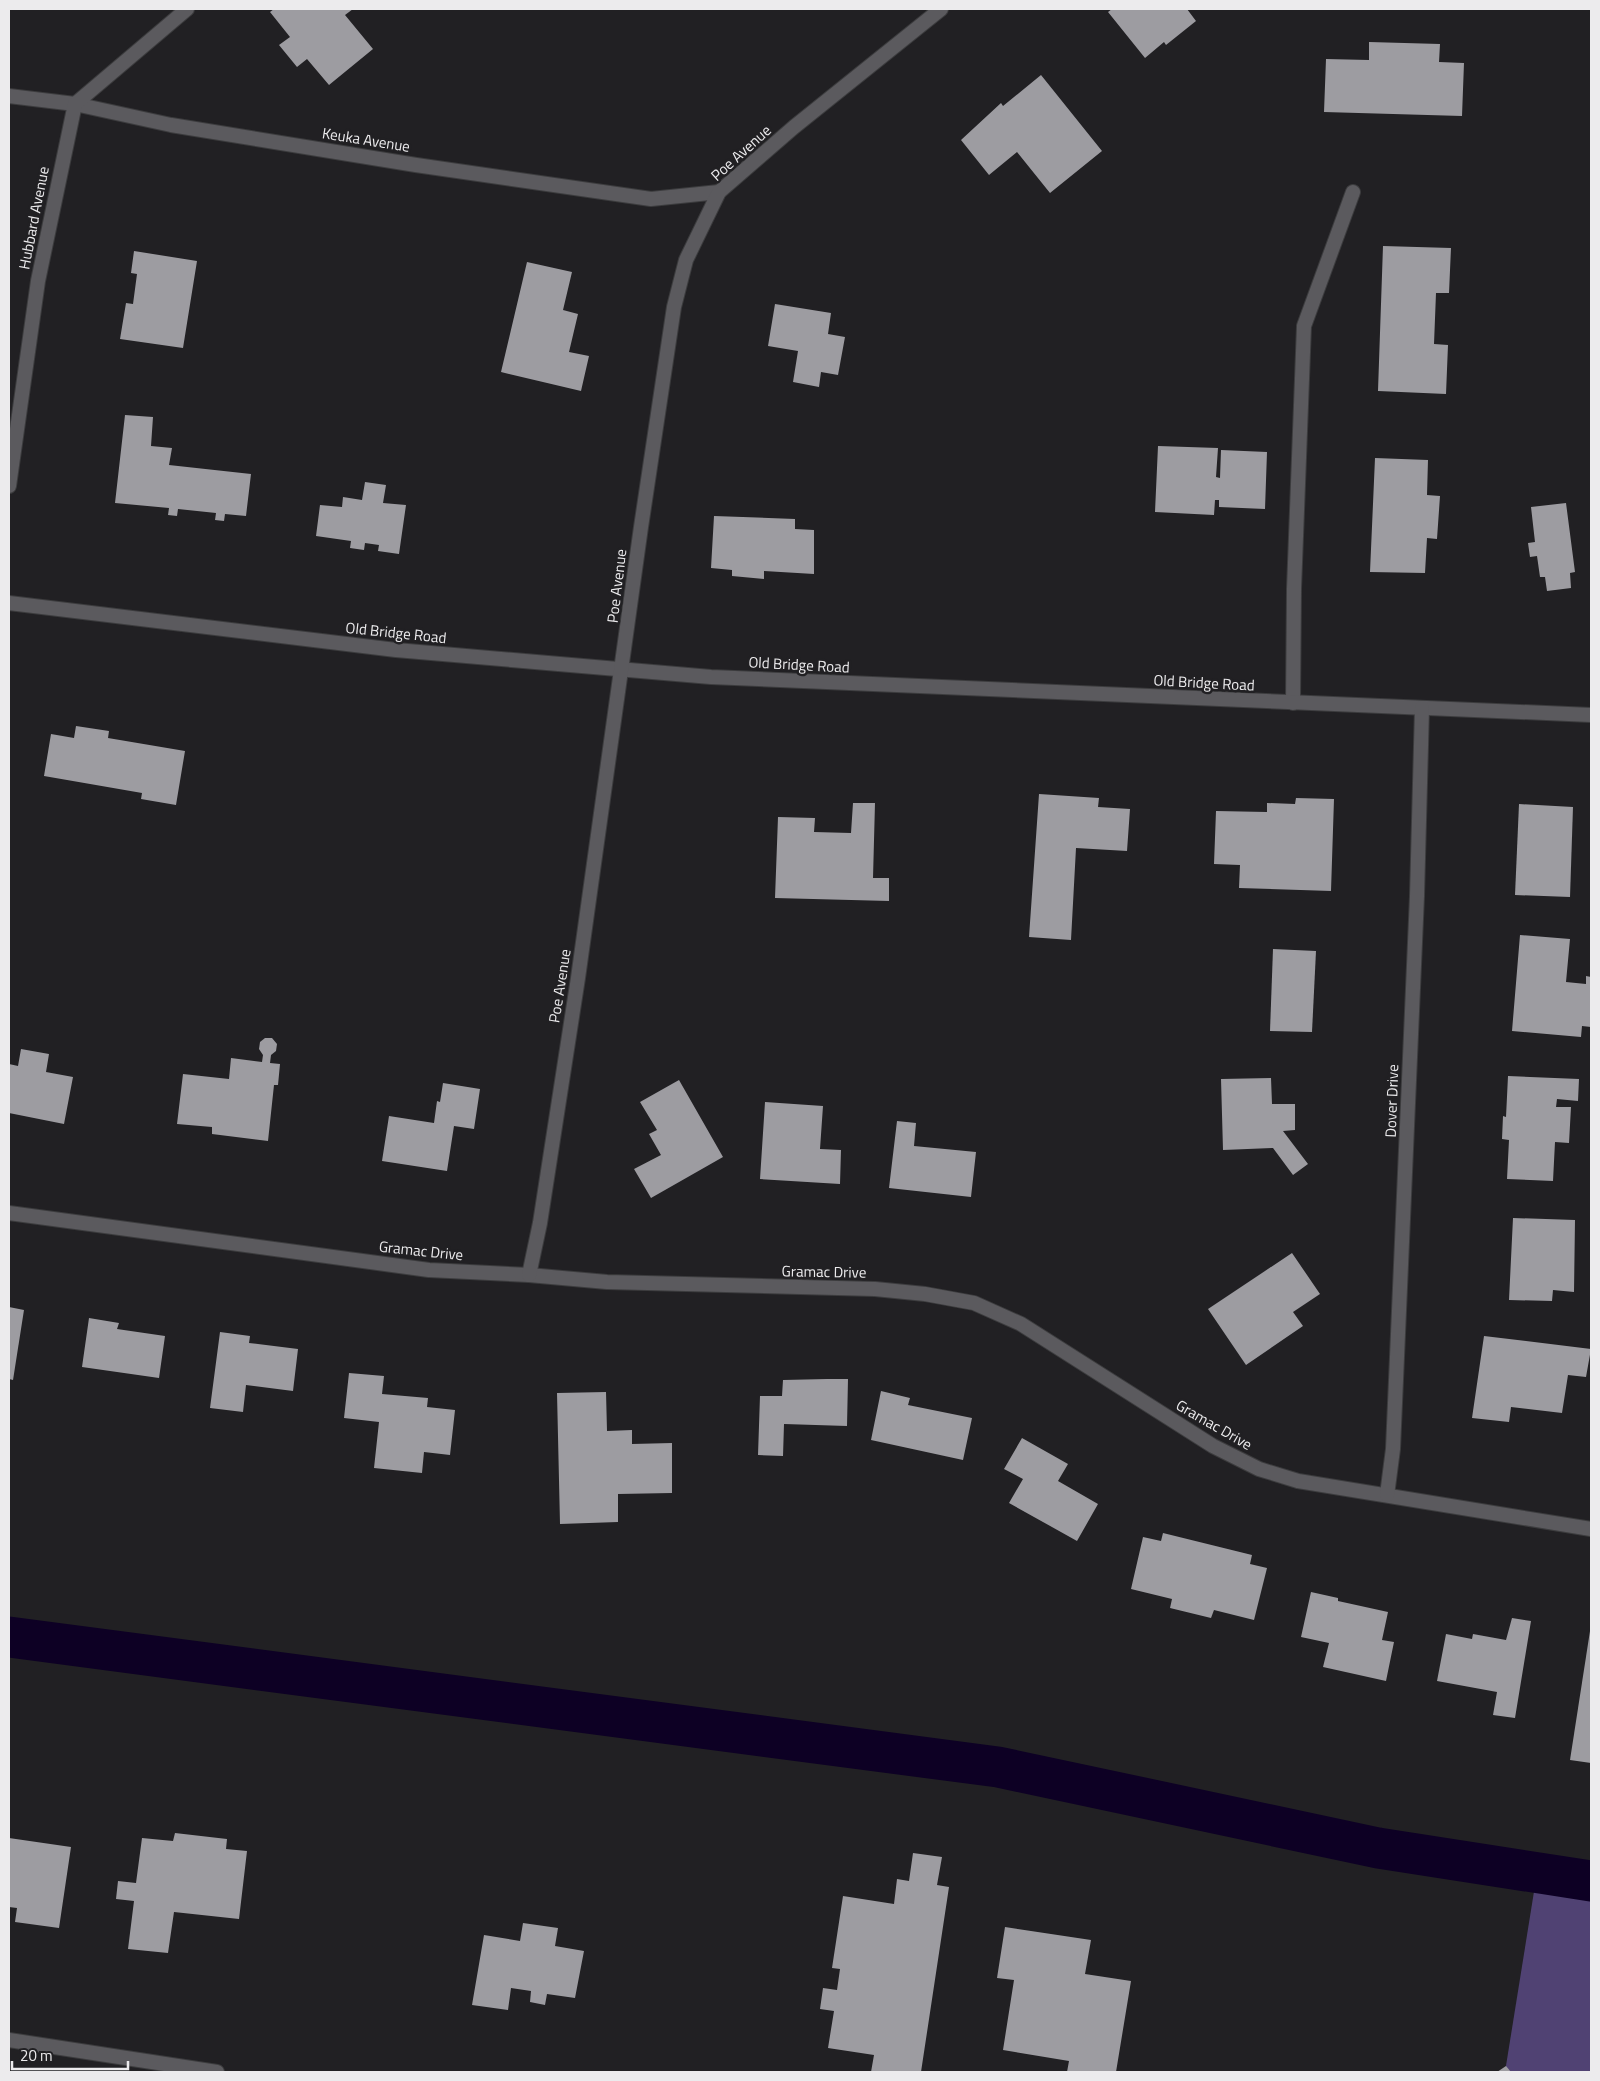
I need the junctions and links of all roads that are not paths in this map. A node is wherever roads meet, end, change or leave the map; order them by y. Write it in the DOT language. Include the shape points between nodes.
graph roads {
  1 [pos="187,9"];
  2 [pos="940,9"];
  3 [pos="10,92"];
  4 [pos="75,104"];
  5 [pos="719,192"];
  6 [pos="1353,192"];
  7 [pos="9,486"];
  8 [pos="9,603"];
  9 [pos="622,669"];
  10 [pos="1293,704"];
  11 [pos="1422,708"];
  12 [pos="1591,715"];
  13 [pos="9,1213"];
  14 [pos="529,1275"];
  15 [pos="1387,1495"];
  16 [pos="1591,1529"];
  17 [pos="9,2040"];
  18 [pos="217,2072"];
  1 -- 4 [label="street"];
  2 -- 5 [label="street, Poe Avenue"];
  3 -- 4 [label="street, Keuka Avenue"];
  4 -- 5 [label="street, Keuka Avenue" via="220,133 651,199"];
  4 -- 7 [label="street, Hubbard Avenue" via="38,281"];
  5 -- 9 [label="street, Poe Avenue" via="686,260 674,307"];
  6 -- 10 [label="street" via="1304,326"];
  8 -- 9 [label="street, Old Bridge Road" via="396,650"];
  9 -- 10 [label="street, Old Bridge Road" via="711,677"];
  9 -- 14 [label="street, Poe Avenue" via="578,978"];
  10 -- 11 [label="street, Old Bridge Road"];
  11 -- 12 [label="street, Old Bridge Road"];
  11 -- 15 [label="street, Dover Drive" via="1393,1449"];
  13 -- 14 [label="street, Gramac Drive" via="429,1270"];
  14 -- 15 [label="street, Gramac Drive" via="607,1282 875,1289 974,1303 1021,1324 1213,1446 1259,1469 1298,1481"];
  15 -- 16 [label="street, Gramac Drive"];
  17 -- 18 [label="street"];
}
